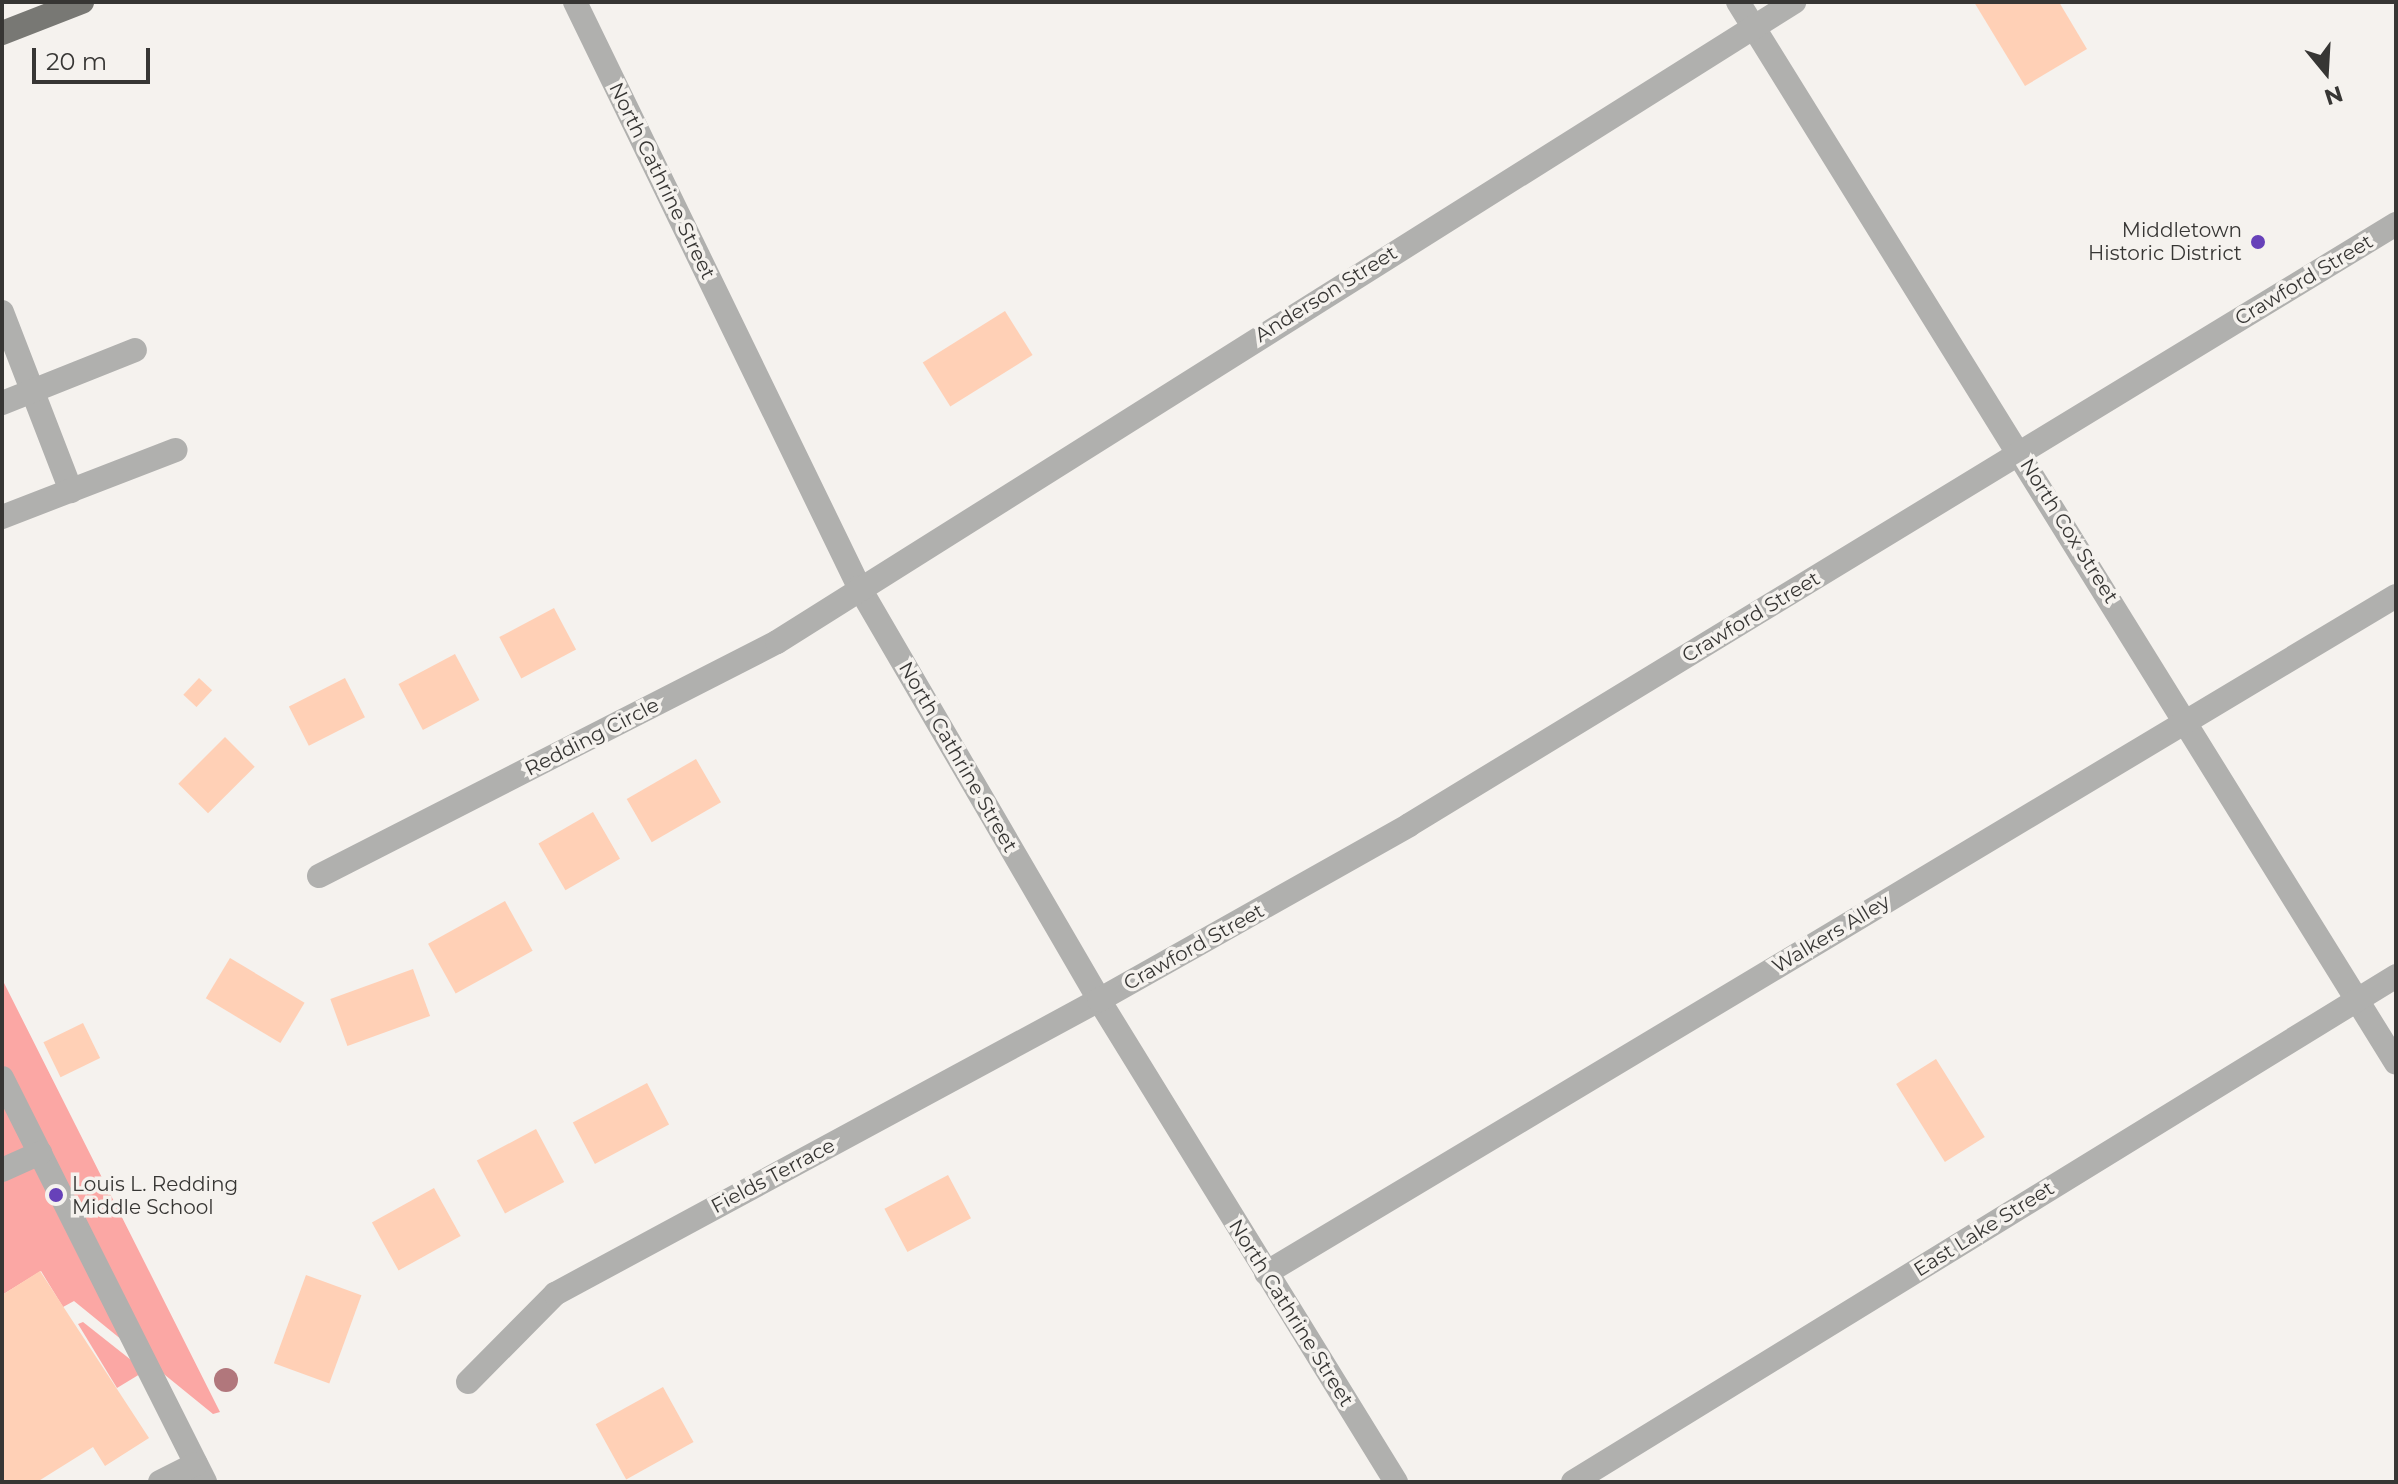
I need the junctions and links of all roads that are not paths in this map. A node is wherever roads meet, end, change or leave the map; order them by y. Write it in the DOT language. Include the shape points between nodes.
graph roads {
  1 [pos="82,2"];
  2 [pos="575,2"];
  3 [pos="1738,2"];
  4 [pos="1794,2"];
  5 [pos="1753,27"];
  6 [pos="2,33"];
  7 [pos="2396,224"];
  8 [pos="2,312"];
  9 [pos="135,350"];
  10 [pos="32,391"];
  11 [pos="2,403"];
  12 [pos="176,450"];
  13 [pos="2020,453"];
  14 [pos="71,491"];
  15 [pos="2,517"];
  16 [pos="859,587"];
  17 [pos="2396,596"];
  18 [pos="2186,722"];
  19 [pos="319,876"];
  20 [pos="2396,976"];
  21 [pos="1099,1000"];
  22 [pos="2358,1000"];
  23 [pos="2396,1063"];
  24 [pos="2,1078"];
  25 [pos="40,1153"];
  26 [pos="2,1170"];
  27 [pos="1266,1273"];
  28 [pos="468,1382"];
  29 [pos="200,1473"];
  30 [pos="160,1482"];
  31 [pos="1396,1482"];
  32 [pos="1573,1482"];
  1 -- 6 [label="main road"];
  2 -- 16 [label="street, North Cathrine Street"];
  3 -- 5 [label="street, North Cox Street"];
  4 -- 5 [label="street, Anderson Street"];
  5 -- 13 [label="street, North Cox Street"];
  5 -- 16 [label="street, Anderson Street"];
  7 -- 13 [label="street, Crawford Street"];
  8 -- 10 [label="street"];
  9 -- 10 [label="street"];
  10 -- 11 [label="street"];
  10 -- 14 [label="street"];
  12 -- 14 [label="street"];
  13 -- 18 [label="street, North Cox Street"];
  13 -- 21 [label="street, Crawford Street" via="1409,825"];
  14 -- 15 [label="street"];
  16 -- 19 [label="street, Redding Circle" via="777,642"];
  16 -- 21 [label="street, North Cathrine Street"];
  17 -- 18 [label="street, Walkers Alley"];
  18 -- 22 [label="street, North Cox Street"];
  18 -- 27 [label="street, Walkers Alley"];
  20 -- 22 [label="street, East Lake Street"];
  21 -- 27 [label="street, North Cathrine Street"];
  21 -- 28 [label="street, Fields Terrace" via="555,1294"];
  22 -- 23 [label="street, North Cox Street"];
  22 -- 32 [label="street, East Lake Street"];
  24 -- 25 [label="street"];
  25 -- 26 [label="street"];
  25 -- 29 [label="street"];
  27 -- 31 [label="street, North Cathrine Street"];
  29 -- 30 [label="street"];
}
